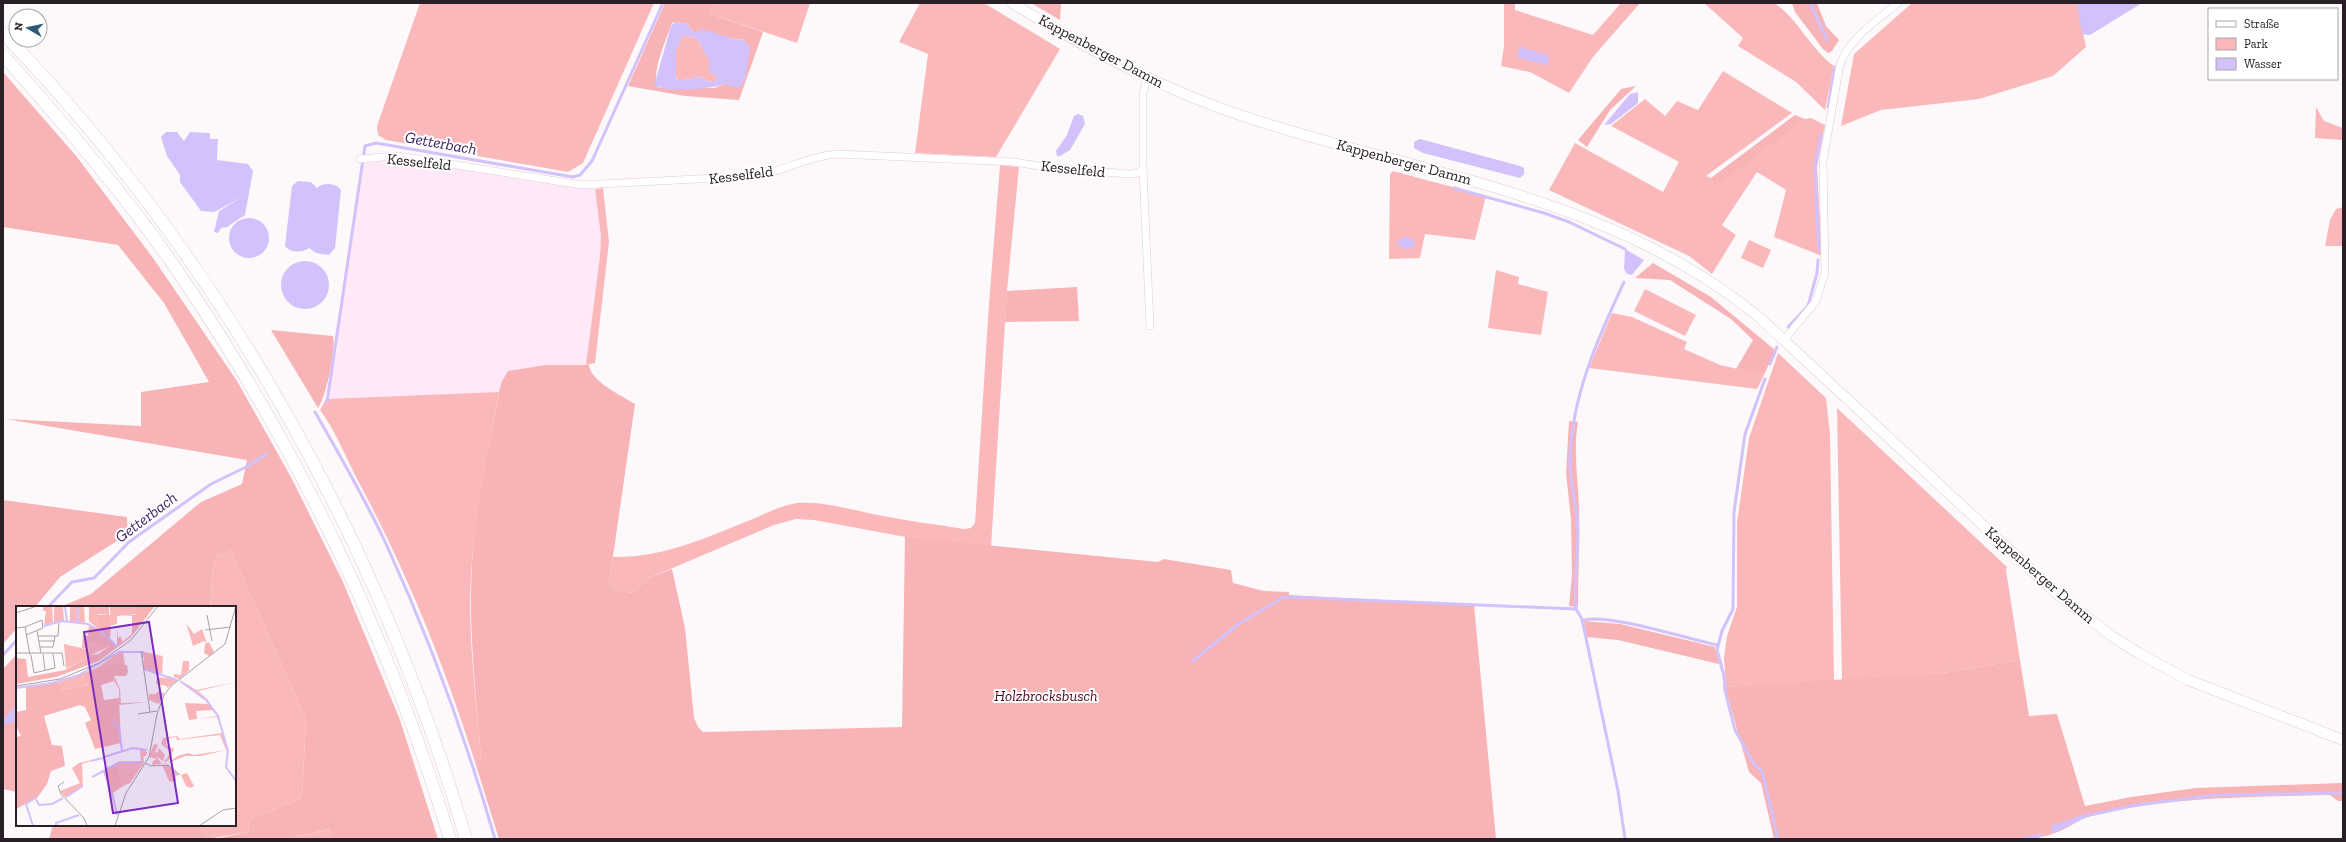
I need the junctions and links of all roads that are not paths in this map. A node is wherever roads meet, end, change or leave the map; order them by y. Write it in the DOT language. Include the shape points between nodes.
graph roads {
  1 [pos="1012,3"];
  2 [pos="1898,3"];
  3 [pos="3,32"];
  4 [pos="3,55"];
  5 [pos="1147,77"];
  6 [pos="362,159"];
  7 [pos="1143,168"];
  8 [pos="1150,326"];
  9 [pos="1784,340"];
  10 [pos="2343,740"];
  11 [pos="450,839"];
  12 [pos="466,839"];
  1 -- 5 [label="main road, Kappenberger Damm" via="1046,24"];
  2 -- 9 [label="street" via="1855,39 1846,49 1840,64 1822,161 1825,273 1816,301"];
  3 -- 12 [label="highway" via="65,101 153,210 238,332 278,400 355,545 402,653 444,768"];
  4 -- 11 [label="highway" via="94,160 138,217 180,274 261,402 337,545 388,660"];
  5 -- 7 [label="street" via="1143,94"];
  5 -- 9 [label="main road, Kappenberger Damm" via="1255,121 1499,188 1583,216 1658,252 1712,282 1738,299"];
  6 -- 7 [label="street, Kesselfeld" via="406,157 588,185 754,176 779,171 816,157 838,154 1014,162 1052,168 1129,174 1138,173"];
  7 -- 8 [label="street"];
  9 -- 10 [label="main road, Kappenberger Damm" via="2057,594 2113,637 2188,680"];
}
